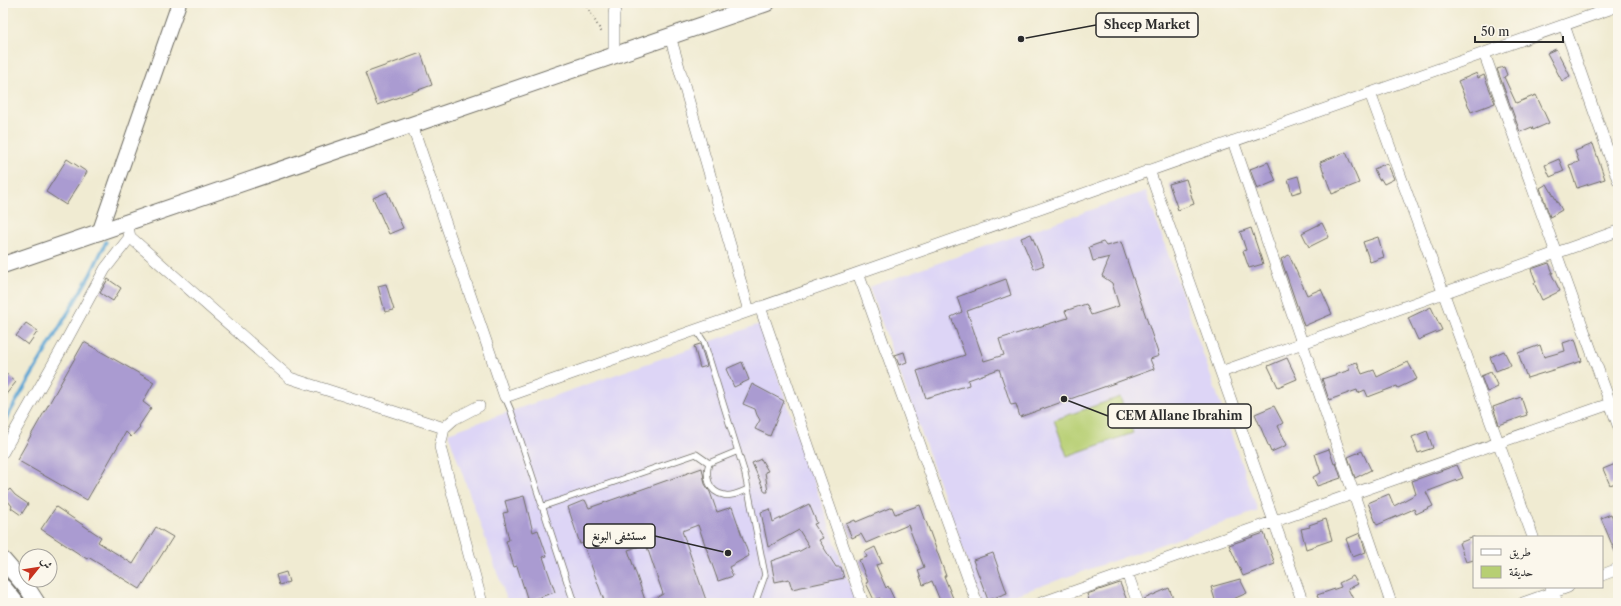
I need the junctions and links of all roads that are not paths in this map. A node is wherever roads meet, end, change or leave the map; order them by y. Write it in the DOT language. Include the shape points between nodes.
graph roads {
  1 [pos="179,3"];
  2 [pos="616,3"];
  3 [pos="767,3"];
  4 [pos="1618,6"];
  5 [pos="1564,25"];
  6 [pos="670,36"];
  7 [pos="1484,53"];
  8 [pos="614,55"];
  9 [pos="1370,93"];
  10 [pos="412,125"];
  11 [pos="1233,141"];
  12 [pos="1149,170"];
  13 [pos="1618,180"];
  14 [pos="128,230"];
  15 [pos="1618,230"];
  16 [pos="99,233"];
  17 [pos="1556,253"];
  18 [pos="3,266"];
  19 [pos="858,273"];
  20 [pos="1443,293"];
  21 [pos="760,307"];
  22 [pos="749,311"];
  23 [pos="696,330"];
  24 [pos="1302,343"];
  25 [pos="1221,372"];
  26 [pos="505,397"];
  27 [pos="1614,402"];
  28 [pos="479,406"];
  29 [pos="1618,425"];
  30 [pos="444,428"];
  31 [pos="1498,443"];
  32 [pos="3,452"];
  33 [pos="738,452"];
  34 [pos="709,463"];
  35 [pos="748,489"];
  36 [pos="1354,493"];
  37 [pos="541,507"];
  38 [pos="1274,521"];
  39 [pos="1533,536"];
  40 [pos="3,560"];
  41 [pos="1618,569"];
  42 [pos="1127,573"];
  43 [pos="1603,575"];
  44 [pos="3,587"];
  45 [pos="1566,588"];
  46 [pos="1554,594"];
  47 [pos="16,603"];
  48 [pos="37,603"];
  49 [pos="482,603"];
  50 [pos="574,603"];
  51 [pos="756,603"];
  52 [pos="863,603"];
  53 [pos="976,603"];
  54 [pos="1041,603"];
  55 [pos="1138,603"];
  56 [pos="1303,603"];
  57 [pos="1391,603"];
  58 [pos="1523,603"];
  1 -- 16 [label="street"];
  2 -- 8 [label="street"];
  3 -- 6 [label="main road"];
  4 -- 5 [label="street"];
  5 -- 7 [label="street"];
  5 -- 13 [label="street"];
  6 -- 8 [label="main road"];
  6 -- 22 [label="street"];
  7 -- 9 [label="street"];
  7 -- 17 [label="street"];
  8 -- 10 [label="main road"];
  9 -- 11 [label="street"];
  9 -- 20 [label="street"];
  10 -- 14 [label="main road"];
  10 -- 26 [label="street"];
  11 -- 12 [label="street"];
  11 -- 24 [label="street"];
  12 -- 19 [label="street"];
  12 -- 25 [label="street"];
  14 -- 16 [label="main road"];
  14 -- 30 [label="street" via="290,378"];
  14 -- 32 [label="street"];
  15 -- 17 [label="street"];
  16 -- 18 [label="main road"];
  17 -- 20 [label="street"];
  17 -- 27 [label="street"];
  19 -- 21 [label="street"];
  19 -- 53 [label="street"];
  20 -- 24 [label="street"];
  20 -- 31 [label="street"];
  21 -- 22 [label="street"];
  21 -- 52 [label="street"];
  22 -- 23 [label="street"];
  23 -- 26 [label="street"];
  23 -- 33 [label="lane" via="704,342"];
  24 -- 25 [label="street"];
  24 -- 36 [label="street"];
  25 -- 38 [label="street"];
  26 -- 37 [label="lane"];
  27 -- 29 [label="street"];
  27 -- 31 [label="street"];
  28 -- 30 [label="street" via="454,419"];
  30 -- 49 [label="street" via="440,447 442,457"];
  31 -- 36 [label="street"];
  31 -- 39 [label="street"];
  33 -- 34 [label="lane"];
  33 -- 35 [label="lane"];
  34 -- 35 [label="lane" via="708,482 714,491 725,496"];
  34 -- 37 [label="lane" via="696,454"];
  35 -- 51 [label="lane" via="765,575"];
  36 -- 38 [label="street"];
  36 -- 57 [label="street"];
  37 -- 50 [label="lane"];
  38 -- 42 [label="street"];
  38 -- 56 [label="street"];
  40 -- 48 [label="main road"];
  41 -- 43 [label="street"];
  42 -- 54 [label="street"];
  42 -- 55 [label="street"];
  44 -- 47 [label="main road"];
  45 -- 46 [label="street"];
  46 -- 58 [label="street"];
}
